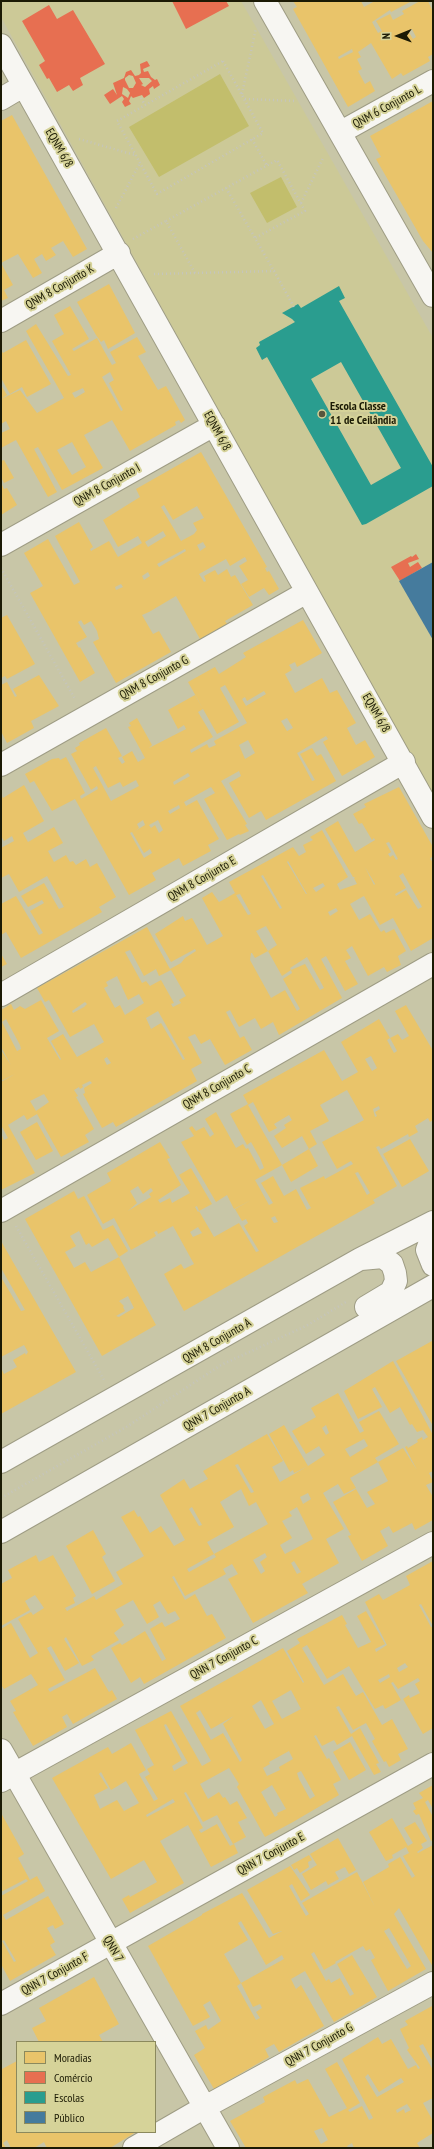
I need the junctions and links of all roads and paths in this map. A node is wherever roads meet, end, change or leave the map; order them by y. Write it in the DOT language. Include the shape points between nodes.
graph roads {
  1 [pos="265,1"];
  2 [pos="256,27"];
  3 [pos="1,46"];
  4 [pos="433,81"];
  5 [pos="23,86"];
  6 [pos="242,94"];
  7 [pos="141,98"];
  8 [pos="1,99"];
  9 [pos="244,99"];
  10 [pos="323,102"];
  11 [pos="145,106"];
  12 [pos="341,132"];
  13 [pos="51,134"];
  14 [pos="252,139"];
  15 [pos="135,155"];
  16 [pos="324,158"];
  17 [pos="140,163"];
  18 [pos="267,166"];
  19 [pos="226,188"];
  20 [pos="301,203"];
  21 [pos="166,220"];
  22 [pos="105,230"];
  23 [pos="255,238"];
  24 [pos="117,251"];
  25 [pos="274,271"];
  26 [pos="195,273"];
  27 [pos="130,274"];
  28 [pos="433,296"];
  29 [pos="295,309"];
  30 [pos="1,321"];
  31 [pos="214,425"];
  32 [pos="1,544"];
  33 [pos="1,568"];
  34 [pos="306,592"];
  35 [pos="86,717"];
  36 [pos="404,762"];
  37 [pos="1,765"];
  38 [pos="433,816"];
  39 [pos="433,964"];
  40 [pos="1,995"];
  41 [pos="3,1209"];
  42 [pos="433,1222"];
  43 [pos="433,1234"];
  44 [pos="360,1259"];
  45 [pos="433,1265"];
  46 [pos="433,1286"];
  47 [pos="347,1301"];
  48 [pos="115,1399"];
  49 [pos="163,1439"];
  50 [pos="1,1462"];
  51 [pos="1,1498"];
  52 [pos="1,1532"];
  53 [pos="433,1543"];
  54 [pos="1,1750"];
  55 [pos="433,1764"];
  56 [pos="8,1778"];
  57 [pos="110,1943"];
  58 [pos="433,1983"];
  59 [pos="1,2004"];
  60 [pos="205,2107"];
  61 [pos="134,2148"];
  62 [pos="228,2148"];
  1 -- 10 [label="street"];
  2 -- 6 [label="path"];
  3 -- 5 [label="street, EQNM 6/8"];
  4 -- 12 [label="street, QNM 6 Conjunto L"];
  5 -- 8 [label="street"];
  5 -- 13 [label="street, EQNM 6/8"];
  6 -- 9 [label="path"];
  6 -- 11 [label="path" via="223,61"];
  7 -- 11 [label="path"];
  9 -- 10 [label="path"];
  9 -- 14 [label="path" via="263,133"];
  10 -- 12 [label="street"];
  11 -- 15 [label="path" via="116,121"];
  12 -- 28 [label="street"];
  13 -- 15 [label="path"];
  13 -- 22 [label="street, EQNM 6/8"];
  14 -- 17 [label="path" via="157,194"];
  14 -- 18 [label="path"];
  15 -- 17 [label="path"];
  16 -- 20 [label="path"];
  17 -- 22 [label="path"];
  18 -- 19 [label="path"];
  18 -- 20 [label="path" via="277,160"];
  19 -- 21 [label="path"];
  19 -- 23 [label="path"];
  20 -- 23 [label="path" via="305,211"];
  21 -- 24 [label="path"];
  21 -- 26 [label="path"];
  22 -- 24 [label="street, EQNM 6/8"];
  23 -- 25 [label="path"];
  24 -- 27 [label="street, EQNM 6/8"];
  24 -- 30 [label="street, QNM 8 Conjunto K"];
  25 -- 26 [label="path"];
  25 -- 29 [label="path"];
  26 -- 27 [label="path"];
  27 -- 31 [label="street, EQNM 6/8"];
  31 -- 32 [label="street, QNM 8 Conjunto I"];
  31 -- 34 [label="street, EQNM 6/8"];
  33 -- 35 [label="path"];
  34 -- 35 [label="street, QNM 8 Conjunto G"];
  34 -- 36 [label="street, EQNM 6/8"];
  35 -- 37 [label="street, QNM 8 Conjunto G"];
  36 -- 38 [label="street, EQNM 6/8"];
  36 -- 40 [label="street, QNM 8 Conjunto E"];
  39 -- 41 [label="street, QNM 8 Conjunto C"];
  41 -- 48 [label="path"];
  42 -- 44 [label="street, QNM 8 Conjunto A"];
  43 -- 45 [label="street" via="427,1250"];
  44 -- 48 [label="street, QNM 8 Conjunto A"];
  44 -- 49 [label="street" via="384,1257 392,1264 396,1281 391,1292 246,1375"];
  46 -- 49 [label="street, QNN 7 Conjunto A"];
  47 -- 51 [label="path" via="306,1326 221,1365 128,1426"];
  48 -- 50 [label="street, QNM 8 Conjunto A"];
  49 -- 52 [label="street, QNN 7 Conjunto A"];
  53 -- 56 [label="street, QNN 7 Conjunto C"];
  54 -- 56 [label="street, QNN 7"];
  55 -- 57 [label="street, QNN 7 Conjunto E"];
  56 -- 57 [label="street, QNN 7"];
  57 -- 59 [label="street, QNN 7 Conjunto F"];
  57 -- 60 [label="street, QNN 7"];
  58 -- 60 [label="street, QNN 7 Conjunto G"];
  60 -- 61 [label="street, QNN 7 Conjunto G"];
  60 -- 62 [label="street, QNN 7"];
}
